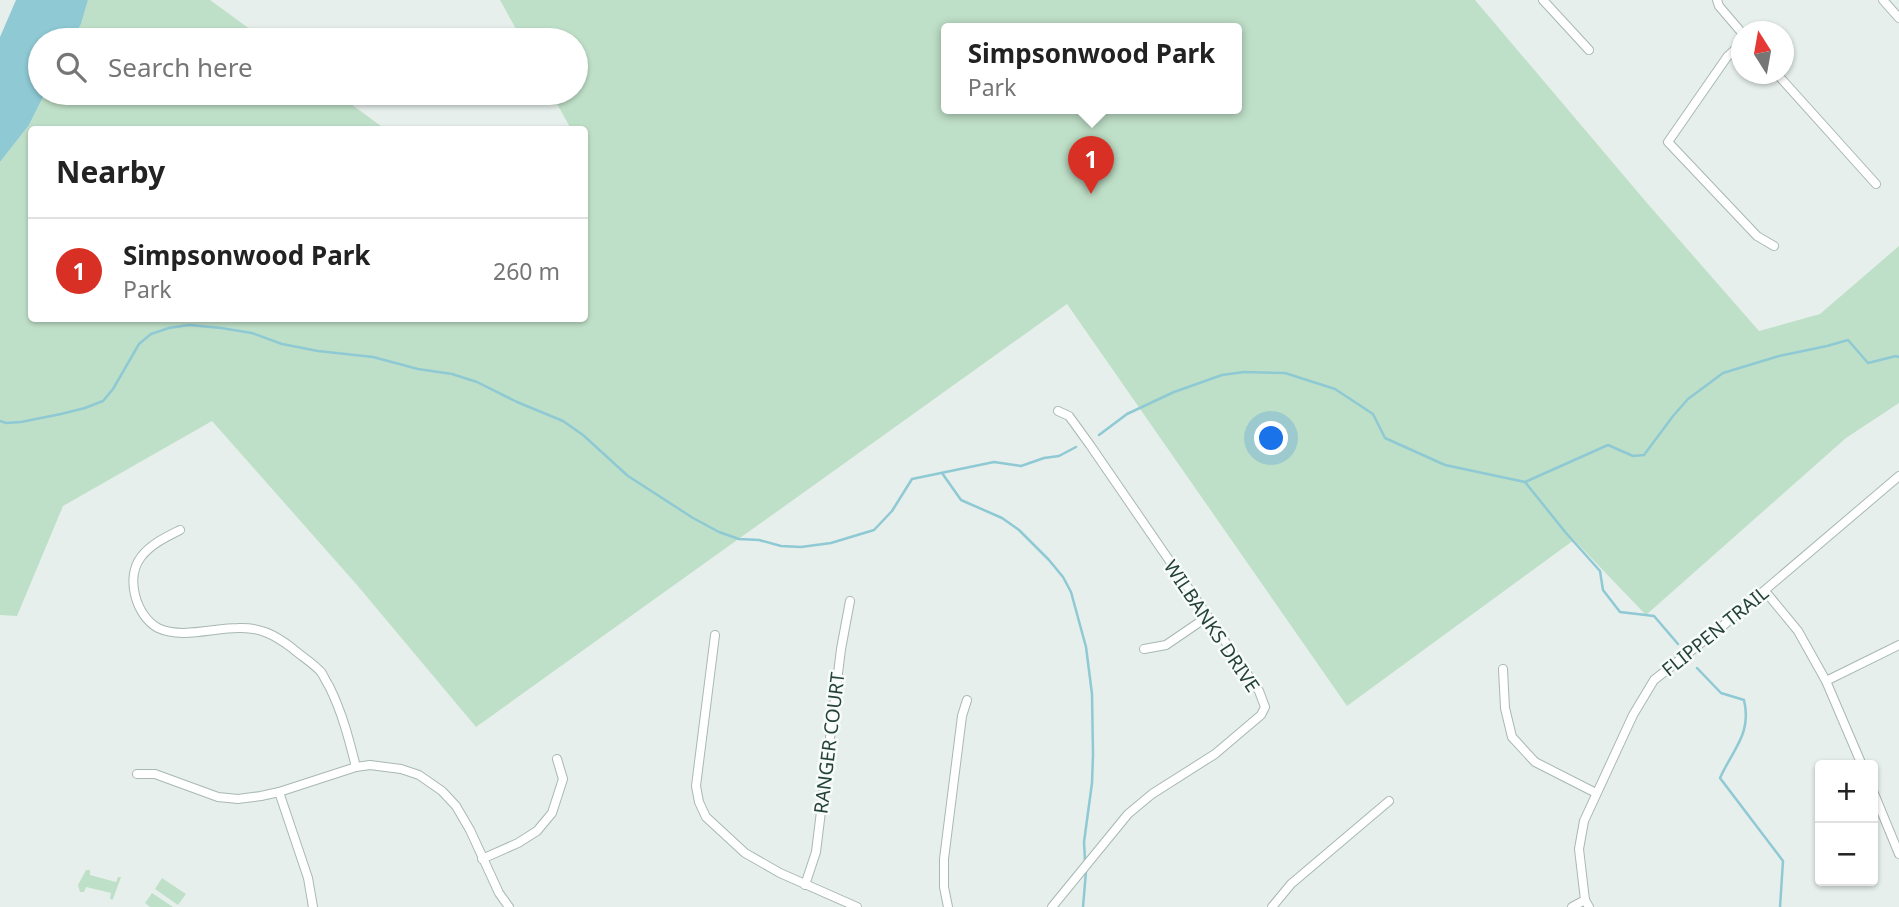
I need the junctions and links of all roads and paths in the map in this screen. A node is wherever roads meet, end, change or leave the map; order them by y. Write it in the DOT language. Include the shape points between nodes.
graph roads {
  1 [pos="1543,0"];
  2 [pos="1717,0"];
  3 [pos="1883,0"];
  4 [pos="1899,18"];
  5 [pos="1731,21"];
  6 [pos="1589,50"];
  7 [pos="1731,53"];
  8 [pos="1786,84"];
  9 [pos="1876,184"];
  10 [pos="1774,246"];
  11 [pos="1058,411"];
  12 [pos="1899,476"];
  13 [pos="180,530"];
  14 [pos="1765,591"];
  15 [pos="850,601"];
  16 [pos="1207,617"];
  17 [pos="715,635"];
  18 [pos="1899,645"];
  19 [pos="1144,649"];
  20 [pos="1503,670"];
  21 [pos="1826,681"];
  22 [pos="967,700"];
  23 [pos="557,760"];
  24 [pos="1860,760"];
  25 [pos="356,767"];
  26 [pos="137,774"];
  27 [pos="279,792"];
  28 [pos="1596,793"];
  29 [pos="1389,800"];
  30 [pos="1878,801"];
  31 [pos="1897,840"];
  32 [pos="1899,854"];
  33 [pos="482,859"];
  34 [pos="805,885"];
  35 [pos="1587,904"];
  36 [pos="313,907"];
  37 [pos="509,907"];
  38 [pos="857,907"];
  39 [pos="948,907"];
  40 [pos="1052,907"];
  41 [pos="1272,907"];
  42 [pos="1572,907"];
  1 -- 6 [label="street"];
  2 -- 5 [label="street"];
  3 -- 4 [label="street"];
  7 -- 10 [label="street" via="1668,142 1757,236"];
  8 -- 9 [label="street"];
  11 -- 16 [label="street, WILBANKS DRIVE" via="1069,416"];
  12 -- 14 [label="street, FLIPPEN TRAIL"];
  13 -- 25 [label="street" via="139,559 134,578 142,614 159,628 174,632 252,628 283,642 321,672 338,704"];
  14 -- 21 [label="street" via="1798,631"];
  14 -- 28 [label="street, FLIPPEN TRAIL" via="1654,680"];
  15 -- 34 [label="street, RANGER COURT" via="816,852"];
  16 -- 19 [label="street" via="1166,645"];
  16 -- 40 [label="street, WILBANKS DRIVE" via="1259,691 1265,707 1261,715 1215,754 1128,814"];
  17 -- 34 [label="street" via="696,786 699,803 706,817 745,853"];
  18 -- 21 [label="street"];
  20 -- 28 [label="street" via="1512,737 1535,762"];
  21 -- 24 [label="street"];
  22 -- 39 [label="street" via="944,859"];
  23 -- 33 [label="street" via="563,779 552,813 537,831"];
  25 -- 27 [label="street"];
  25 -- 33 [label="street" via="401,769 442,791 456,806"];
  26 -- 27 [label="street" via="155,774 218,797 238,799"];
  27 -- 36 [label="street"];
  28 -- 35 [label="street, FLIPPEN TRAIL" via="1579,849"];
  29 -- 41 [label="street" via="1291,884"];
  30 -- 31 [label="street"];
  31 -- 32 [label="street"];
  33 -- 37 [label="street"];
  34 -- 38 [label="street"];
  35 -- 42 [label="street"];
}
